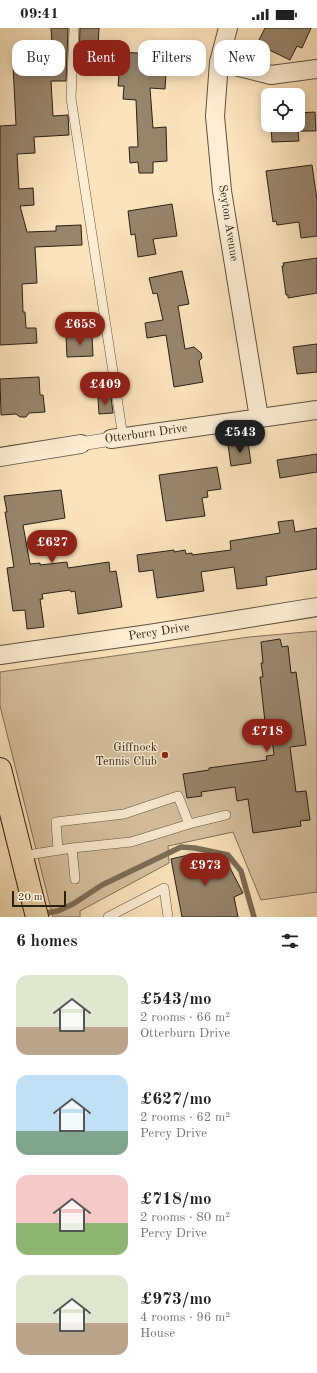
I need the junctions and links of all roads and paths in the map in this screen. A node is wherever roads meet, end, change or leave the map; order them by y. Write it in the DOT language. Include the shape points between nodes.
graph roads {
  1 [pos="74,28"];
  2 [pos="228,28"];
  3 [pos="225,40"];
  4 [pos="317,69"];
  5 [pos="270,74"];
  6 [pos="218,76"];
  7 [pos="317,410"];
  8 [pos="259,418"];
  9 [pos="117,438"];
  10 [pos="82,444"];
  11 [pos="0,457"];
  12 [pos="317,607"];
  13 [pos="0,655"];
  14 [pos="0,769"];
  15 [pos="226,816"];
  16 [pos="188,824"];
  17 [pos="72,848"];
  18 [pos="58,850"];
  19 [pos="21,856"];
  20 [pos="75,879"];
  21 [pos="37,917"];
  22 [pos="108,917"];
  23 [pos="168,917"];
  1 -- 9 [label="lane" via="71,98"];
  2 -- 3 [label="street, Seyton Avenue"];
  4 -- 5 [label="street"];
  6 -- 8 [label="street, Seyton Avenue" via="215,116 222,192"];
  7 -- 8 [label="street, Otterburn Drive"];
  8 -- 9 [label="street, Otterburn Drive"];
  9 -- 10 [label="street, Otterburn Drive"];
  10 -- 11 [label="street, Otterburn Drive"];
  12 -- 13 [label="street, Percy Drive"];
  14 -- 19 [label="main road"];
  15 -- 16 [label="lane"];
  16 -- 17 [label="lane" via="131,842"];
  16 -- 18 [label="lane" via="178,796 124,814 56,822"];
  17 -- 18 [label="lane"];
  17 -- 20 [label="lane"];
  18 -- 19 [label="lane"];
  19 -- 21 [label="main road"];
  22 -- 23 [label="lane" via="164,888"];
}
